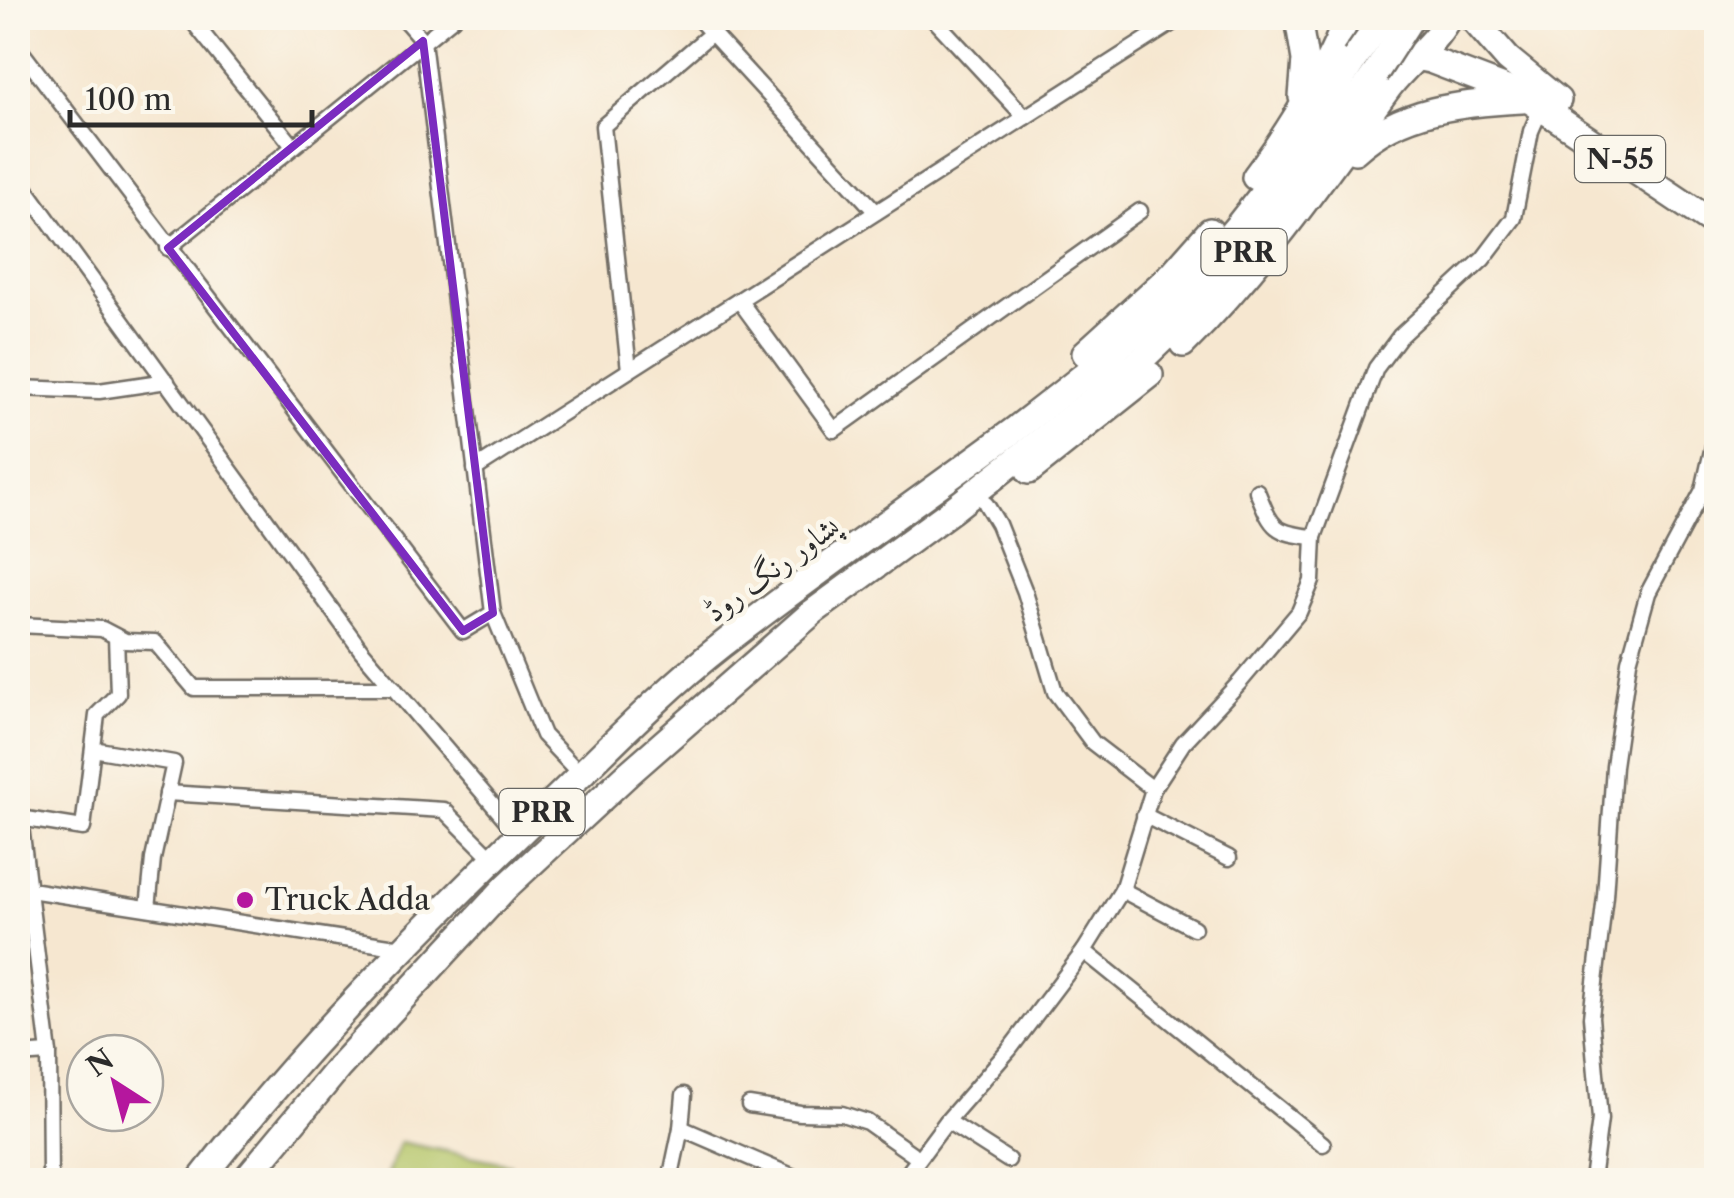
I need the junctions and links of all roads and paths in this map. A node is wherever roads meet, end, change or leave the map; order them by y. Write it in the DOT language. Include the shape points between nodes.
graph roads {
  1 [pos="190,18"];
  2 [pos="403,18"];
  3 [pos="453,18"];
  4 [pos="698,18"];
  5 [pos="933,18"];
  6 [pos="1180,18"];
  7 [pos="1298,18"];
  8 [pos="1349,18"];
  9 [pos="1383,18"];
  10 [pos="1412,18"];
  11 [pos="1448,18"];
  12 [pos="1472,18"];
  13 [pos="1501,18"];
  14 [pos="712,32"];
  15 [pos="423,42"];
  16 [pos="18,47"];
  17 [pos="1416,58"];
  18 [pos="1508,59"];
  19 [pos="1533,96"];
  20 [pos="1300,107"];
  21 [pos="1024,117"];
  22 [pos="294,146"];
  23 [pos="18,178"];
  24 [pos="1320,182"];
  25 [pos="1716,205"];
  26 [pos="1140,211"];
  27 [pos="876,212"];
  28 [pos="1716,225"];
  29 [pos="168,248"];
  30 [pos="739,300"];
  31 [pos="629,370"];
  32 [pos="167,381"];
  33 [pos="18,388"];
  34 [pos="1080,395"];
  35 [pos="1716,434"];
  36 [pos="476,469"];
  37 [pos="1257,491"];
  38 [pos="930,493"];
  39 [pos="986,504"];
  40 [pos="951,511"];
  41 [pos="1314,537"];
  42 [pos="493,614"];
  43 [pos="18,625"];
  44 [pos="116,636"];
  45 [pos="394,688"];
  46 [pos="92,749"];
  47 [pos="581,774"];
  48 [pos="1153,789"];
  49 [pos="168,793"];
  50 [pos="1144,815"];
  51 [pos="519,834"];
  52 [pos="1229,858"];
  53 [pos="493,859"];
  54 [pos="30,890"];
  55 [pos="1122,890"];
  56 [pos="148,908"];
  57 [pos="1194,928"];
  58 [pos="402,948"];
  59 [pos="1084,952"];
  60 [pos="49,1054"];
  61 [pos="18,1055"];
  62 [pos="684,1095"];
  63 [pos="749,1106"];
  64 [pos="947,1121"];
  65 [pos="682,1128"];
  66 [pos="1323,1144"];
  67 [pos="918,1158"];
  68 [pos="1008,1160"];
  69 [pos="1596,1163"];
  70 [pos="50,1180"];
  71 [pos="200,1180"];
  72 [pos="245,1180"];
  73 [pos="670,1180"];
  74 [pos="802,1180"];
  75 [pos="903,1180"];
  76 [pos="1592,1180"];
  77 [pos="1601,1180"];
  1 -- 22 [label="street"];
  2 -- 15 [label="street"];
  3 -- 15 [label="street"];
  4 -- 14 [label="street"];
  5 -- 21 [label="street"];
  6 -- 21 [label="street"];
  7 -- 20 [label="highway" via="1305,60"];
  8 -- 17 [label="highway, N-55" via="1378,43"];
  8 -- 20 [label="highway"];
  9 -- 34 [label="highway, پشاور رنگ روڈ / PRR, bridge" via="1304,139 1232,232"];
  10 -- 34 [label="highway, پشاور رنگ روڈ / PRR, bridge" via="1271,222 1140,361"];
  11 -- 17 [label="highway"];
  12 -- 18 [label="highway, N-55"];
  13 -- 18 [label="highway"];
  14 -- 27 [label="street"];
  14 -- 31 [label="street" via="603,126"];
  15 -- 22 [label="street"];
  15 -- 36 [label="street"];
  16 -- 29 [label="street"];
  17 -- 19 [label="highway, N-55"];
  17 -- 24 [label="highway"];
  18 -- 19 [label="highway, N-55"];
  19 -- 24 [label="highway" via="1395,121"];
  19 -- 25 [label="highway, N-55"];
  19 -- 28 [label="highway, N-55"];
  19 -- 41 [label="street" via="1514,218 1484,259 1400,336 1376,368"];
  20 -- 38 [label="highway" via="1256,176 1172,274 952,461"];
  21 -- 27 [label="street"];
  22 -- 29 [label="street"];
  23 -- 32 [label="street"];
  24 -- 39 [label="highway" via="1269,252 1168,358"];
  26 -- 30 [label="street" via="834,430"];
  27 -- 30 [label="street"];
  29 -- 42 [label="street" via="463,631"];
  30 -- 31 [label="street"];
  31 -- 36 [label="street"];
  32 -- 33 [label="street" via="99,391"];
  32 -- 45 [label="street"];
  34 -- 38 [label="highway, پشاور رنگ روڈ / PRR"];
  34 -- 40 [label="highway, پشاور رنگ روڈ / PRR"];
  35 -- 69 [label="street" via="1704,490 1648,594 1629,661 1591,1017 1600,1120"];
  36 -- 42 [label="street"];
  37 -- 41 [label="street" via="1277,529"];
  38 -- 47 [label="highway, پشاور رنگ روڈ / PRR" via="719,648"];
  39 -- 40 [label="highway"];
  39 -- 48 [label="street" via="1025,592 1055,692 1094,744"];
  40 -- 72 [label="highway, پشاور رنگ روڈ / PRR" via="813,612 506,887"];
  41 -- 48 [label="street" via="1312,581 1300,612 1183,743"];
  42 -- 47 [label="street" via="543,736"];
  43 -- 44 [label="street"];
  44 -- 45 [label="street" via="155,642 194,688"];
  44 -- 46 [label="street" via="118,694 96,715"];
  45 -- 51 [label="street"];
  46 -- 49 [label="street" via="174,763"];
  46 -- 54 [label="street" via="83,828 20,818"];
  47 -- 51 [label="highway, پشاور رنگ روڈ / PRR"];
  48 -- 50 [label="street"];
  49 -- 53 [label="street" via="444,810"];
  49 -- 56 [label="street"];
  50 -- 52 [label="street"];
  50 -- 55 [label="street"];
  51 -- 53 [label="highway, پشاور رنگ روڈ / PRR"];
  53 -- 58 [label="highway, پشاور رنگ روڈ / PRR"];
  54 -- 56 [label="street"];
  54 -- 60 [label="street"];
  55 -- 57 [label="street"];
  55 -- 59 [label="street"];
  56 -- 58 [label="street"];
  58 -- 71 [label="highway, پشاور رنگ روڈ / PRR"];
  59 -- 64 [label="street"];
  59 -- 66 [label="street"];
  60 -- 61 [label="street"];
  60 -- 70 [label="street"];
  62 -- 65 [label="street"];
  63 -- 67 [label="street" via="842,1114 867,1122"];
  64 -- 67 [label="street"];
  64 -- 68 [label="street"];
  65 -- 73 [label="street"];
  65 -- 74 [label="street"];
  67 -- 75 [label="street"];
  69 -- 76 [label="street"];
  69 -- 77 [label="street"];
}
